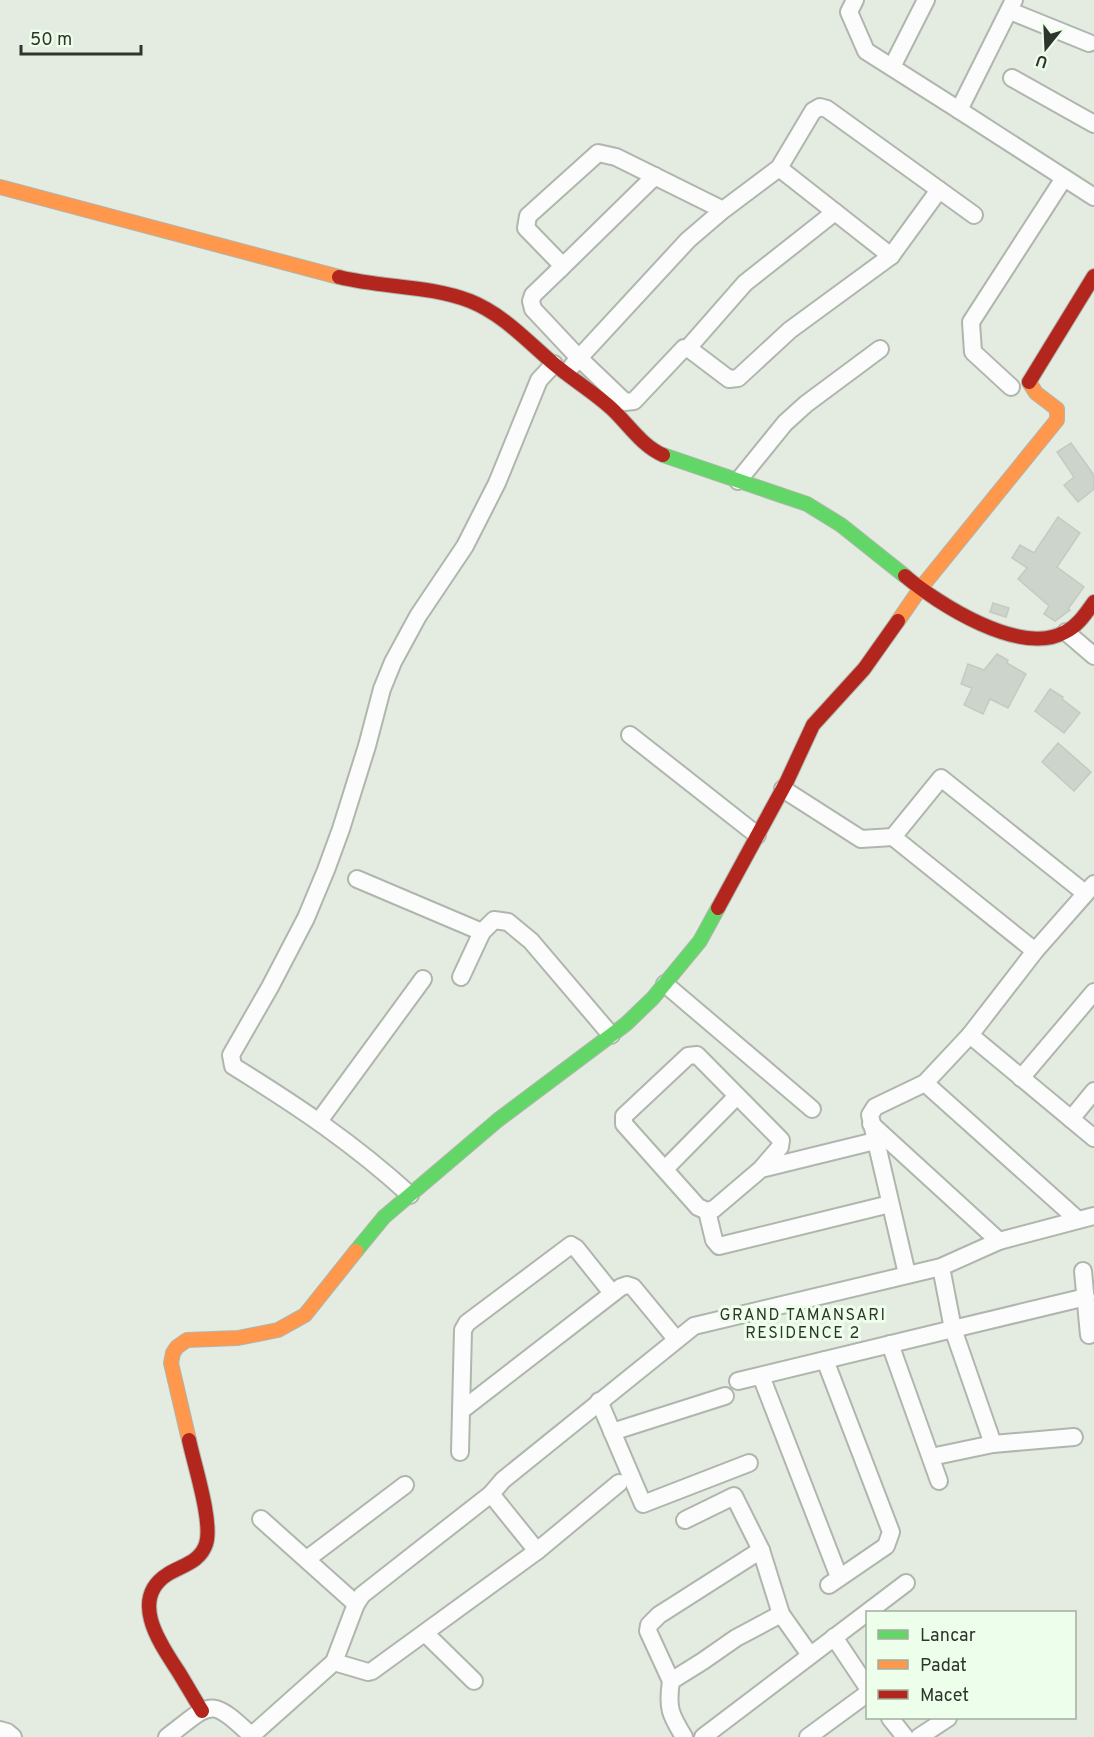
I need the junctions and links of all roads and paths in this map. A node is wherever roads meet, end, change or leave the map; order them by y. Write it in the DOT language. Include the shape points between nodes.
graph roads {
  1 [pos="855,0"];
  2 [pos="926,0"];
  3 [pos="1012,6"];
  4 [pos="1089,42"];
  5 [pos="892,67"];
  6 [pos="1012,78"];
  7 [pos="958,110"];
  8 [pos="1094,124"];
  9 [pos="779,168"];
  10 [pos="655,176"];
  11 [pos="1064,178"];
  12 [pos="0,187"];
  13 [pos="939,190"];
  14 [pos="1094,197"];
  15 [pos="723,210"];
  16 [pos="835,212"];
  17 [pos="974,215"];
  18 [pos="891,256"];
  19 [pos="561,268"];
  20 [pos="1094,276"];
  21 [pos="688,348"];
  22 [pos="880,349"];
  23 [pos="579,358"];
  24 [pos="560,369"];
  25 [pos="1011,387"];
  26 [pos="738,481"];
  27 [pos="920,589"];
  28 [pos="1094,602"];
  29 [pos="1066,632"];
  30 [pos="1094,656"];
  31 [pos="630,735"];
  32 [pos="783,789"];
  33 [pos="757,835"];
  34 [pos="892,837"];
  35 [pos="357,879"];
  36 [pos="1090,889"];
  37 [pos="482,932"];
  38 [pos="1035,951"];
  39 [pos="461,977"];
  40 [pos="423,979"];
  41 [pos="665,984"];
  42 [pos="1094,992"];
  43 [pos="611,1035"];
  44 [pos="970,1035"];
  45 [pos="1021,1078"];
  46 [pos="925,1083"];
  47 [pos="1094,1091"];
  48 [pos="737,1096"];
  49 [pos="812,1109"];
  50 [pos="1071,1119"];
  51 [pos="319,1121"];
  52 [pos="871,1124"];
  53 [pos="1094,1138"];
  54 [pos="875,1141"];
  55 [pos="665,1169"];
  56 [pos="761,1169"];
  57 [pos="410,1195"];
  58 [pos="890,1204"];
  59 [pos="707,1211"];
  60 [pos="1086,1218"];
  61 [pos="999,1241"];
  62 [pos="941,1267"];
  63 [pos="1083,1271"];
  64 [pos="907,1274"];
  65 [pos="612,1293"];
  66 [pos="1086,1297"];
  67 [pos="953,1329"];
  68 [pos="1089,1335"];
  69 [pos="676,1339"];
  70 [pos="890,1344"];
  71 [pos="825,1360"];
  72 [pos="761,1376"];
  73 [pos="738,1381"];
  74 [pos="725,1396"];
  75 [pos="599,1401"];
  76 [pos="462,1410"];
  77 [pos="612,1432"];
  78 [pos="1074,1437"];
  79 [pos="993,1444"];
  80 [pos="460,1452"];
  81 [pos="931,1457"];
  82 [pos="749,1463"];
  83 [pos="939,1481"];
  84 [pos="619,1482"];
  85 [pos="405,1485"];
  86 [pos="491,1494"];
  87 [pos="261,1519"];
  88 [pos="685,1520"];
  89 [pos="761,1550"];
  90 [pos="537,1551"];
  91 [pos="307,1559"];
  92 [pos="906,1583"];
  93 [pos="356,1604"];
  94 [pos="869,1611"];
  95 [pos="866,1613"];
  96 [pos="781,1614"];
  97 [pos="424,1633"];
  98 [pos="834,1637"];
  99 [pos="810,1655"];
  100 [pos="334,1662"];
  101 [pos="474,1681"];
  102 [pos="670,1681"];
  103 [pos="866,1686"];
  104 [pos="866,1694"];
  105 [pos="202,1710"];
  106 [pos="891,1719"];
  107 [pos="946,1719"];
  108 [pos="0,1730"];
  109 [pos="252,1736"];
  110 [pos="13,1737"];
  111 [pos="167,1737"];
  112 [pos="684,1737"];
  113 [pos="703,1737"];
  114 [pos="808,1737"];
  115 [pos="905,1737"];
  116 [pos="919,1737"];
  1 -- 5 [label="street" via="849,12 866,51"];
  2 -- 5 [label="street"];
  3 -- 4 [label="street"];
  3 -- 7 [label="street"];
  5 -- 7 [label="street"];
  6 -- 8 [label="street"];
  7 -- 11 [label="street"];
  9 -- 13 [label="street" via="813,111 820,107"];
  9 -- 15 [label="street"];
  9 -- 16 [label="street"];
  10 -- 15 [label="street"];
  10 -- 19 [label="street"];
  10 -- 19 [label="street" via="616,157 598,153 528,216 526,228"];
  11 -- 14 [label="street"];
  11 -- 25 [label="street" via="971,322 973,352"];
  12 -- 24 [label="street" via="356,281 461,298 517,331"];
  13 -- 17 [label="street"];
  13 -- 18 [label="street"];
  15 -- 23 [label="street" via="688,240"];
  16 -- 18 [label="street"];
  16 -- 21 [label="street" via="745,283"];
  18 -- 21 [label="street" via="790,330 738,378 729,379"];
  19 -- 23 [label="street" via="531,301 533,309"];
  20 -- 27 [label="street" via="1028,381 1056,409 1057,420"];
  21 -- 23 [label="street" via="680,350 630,402 625,402"];
  22 -- 26 [label="street" via="785,423"];
  23 -- 24 [label="street"];
  24 -- 26 [label="street" via="612,408 660,454"];
  24 -- 51 [label="street" via="539,380 497,483 465,546 418,616 393,662 326,870 306,918 231,1055 233,1066"];
  26 -- 27 [label="street" via="815,508"];
  27 -- 29 [label="street" via="961,616 1009,634 1050,637"];
  27 -- 32 [label="street" via="864,669 813,725"];
  28 -- 29 [label="street"];
  29 -- 30 [label="street"];
  31 -- 33 [label="street"];
  32 -- 33 [label="street"];
  32 -- 34 [label="street" via="861,839"];
  33 -- 41 [label="street" via="700,941"];
  34 -- 36 [label="street" via="941,778"];
  34 -- 38 [label="street"];
  35 -- 37 [label="street"];
  36 -- 38 [label="street"];
  37 -- 39 [label="street"];
  37 -- 43 [label="street" via="494,920 507,922 522,933"];
  38 -- 44 [label="street"];
  40 -- 51 [label="street"];
  41 -- 43 [label="street" via="643,1009"];
  41 -- 49 [label="street"];
  42 -- 45 [label="street"];
  43 -- 57 [label="street" via="498,1120"];
  44 -- 45 [label="street"];
  44 -- 46 [label="street"];
  45 -- 50 [label="street"];
  46 -- 52 [label="street" via="875,1107 870,1115"];
  46 -- 60 [label="street"];
  47 -- 50 [label="street"];
  48 -- 55 [label="street"];
  48 -- 55 [label="street" via="697,1055 688,1056 624,1116 624,1124"];
  48 -- 56 [label="street" via="781,1140 780,1147"];
  50 -- 53 [label="street"];
  51 -- 57 [label="street"];
  52 -- 54 [label="street"];
  52 -- 61 [label="street"];
  54 -- 56 [label="street"];
  54 -- 58 [label="street"];
  55 -- 59 [label="street" via="698,1207"];
  56 -- 59 [label="street"];
  57 -- 105 [label="street" via="384,1217 313,1306 294,1322 278,1330 238,1338 187,1340 173,1353 171,1363 209,1539 196,1561 158,1580 150,1596 150,1615 153,1631"];
  58 -- 59 [label="street" via="719,1246"];
  58 -- 64 [label="street"];
  60 -- 61 [label="street"];
  61 -- 62 [label="street"];
  62 -- 64 [label="street"];
  62 -- 67 [label="street"];
  63 -- 66 [label="street"];
  64 -- 69 [label="street" via="694,1326"];
  65 -- 69 [label="street" via="627,1285 633,1287"];
  65 -- 76 [label="street"];
  65 -- 76 [label="street" via="571,1245 467,1323 463,1330"];
  66 -- 67 [label="street"];
  66 -- 68 [label="street"];
  67 -- 70 [label="street"];
  67 -- 79 [label="street"];
  69 -- 75 [label="street"];
  70 -- 71 [label="street"];
  70 -- 81 [label="street"];
  71 -- 72 [label="street"];
  71 -- 72 [label="street" via="891,1532 886,1546 834,1581"];
  72 -- 73 [label="street"];
  74 -- 77 [label="street"];
  75 -- 77 [label="street"];
  75 -- 86 [label="street"];
  76 -- 80 [label="street"];
  77 -- 82 [label="street" via="643,1504"];
  78 -- 79 [label="street"];
  79 -- 81 [label="street"];
  81 -- 83 [label="street"];
  84 -- 90 [label="street"];
  85 -- 91 [label="street"];
  86 -- 90 [label="street"];
  86 -- 93 [label="street" via="362,1595"];
  87 -- 91 [label="street"];
  88 -- 89 [label="street" via="734,1496"];
  89 -- 96 [label="street"];
  89 -- 102 [label="street" via="649,1625 648,1631"];
  90 -- 97 [label="street"];
  91 -- 93 [label="street"];
  92 -- 94 [label="street"];
  93 -- 100 [label="street"];
  95 -- 98 [label="street"];
  96 -- 99 [label="street"];
  96 -- 102 [label="street"];
  97 -- 100 [label="street" via="372,1671"];
  97 -- 101 [label="street"];
  98 -- 99 [label="street"];
  98 -- 103 [label="street"];
  99 -- 113 [label="street"];
  100 -- 109 [label="street"];
  102 -- 112 [label="street" via="669,1705"];
  104 -- 114 [label="street"];
  105 -- 109 [label="street" via="223,1710"];
  105 -- 111 [label="street"];
  106 -- 115 [label="street"];
  107 -- 116 [label="street"];
  108 -- 110 [label="street"];
}
